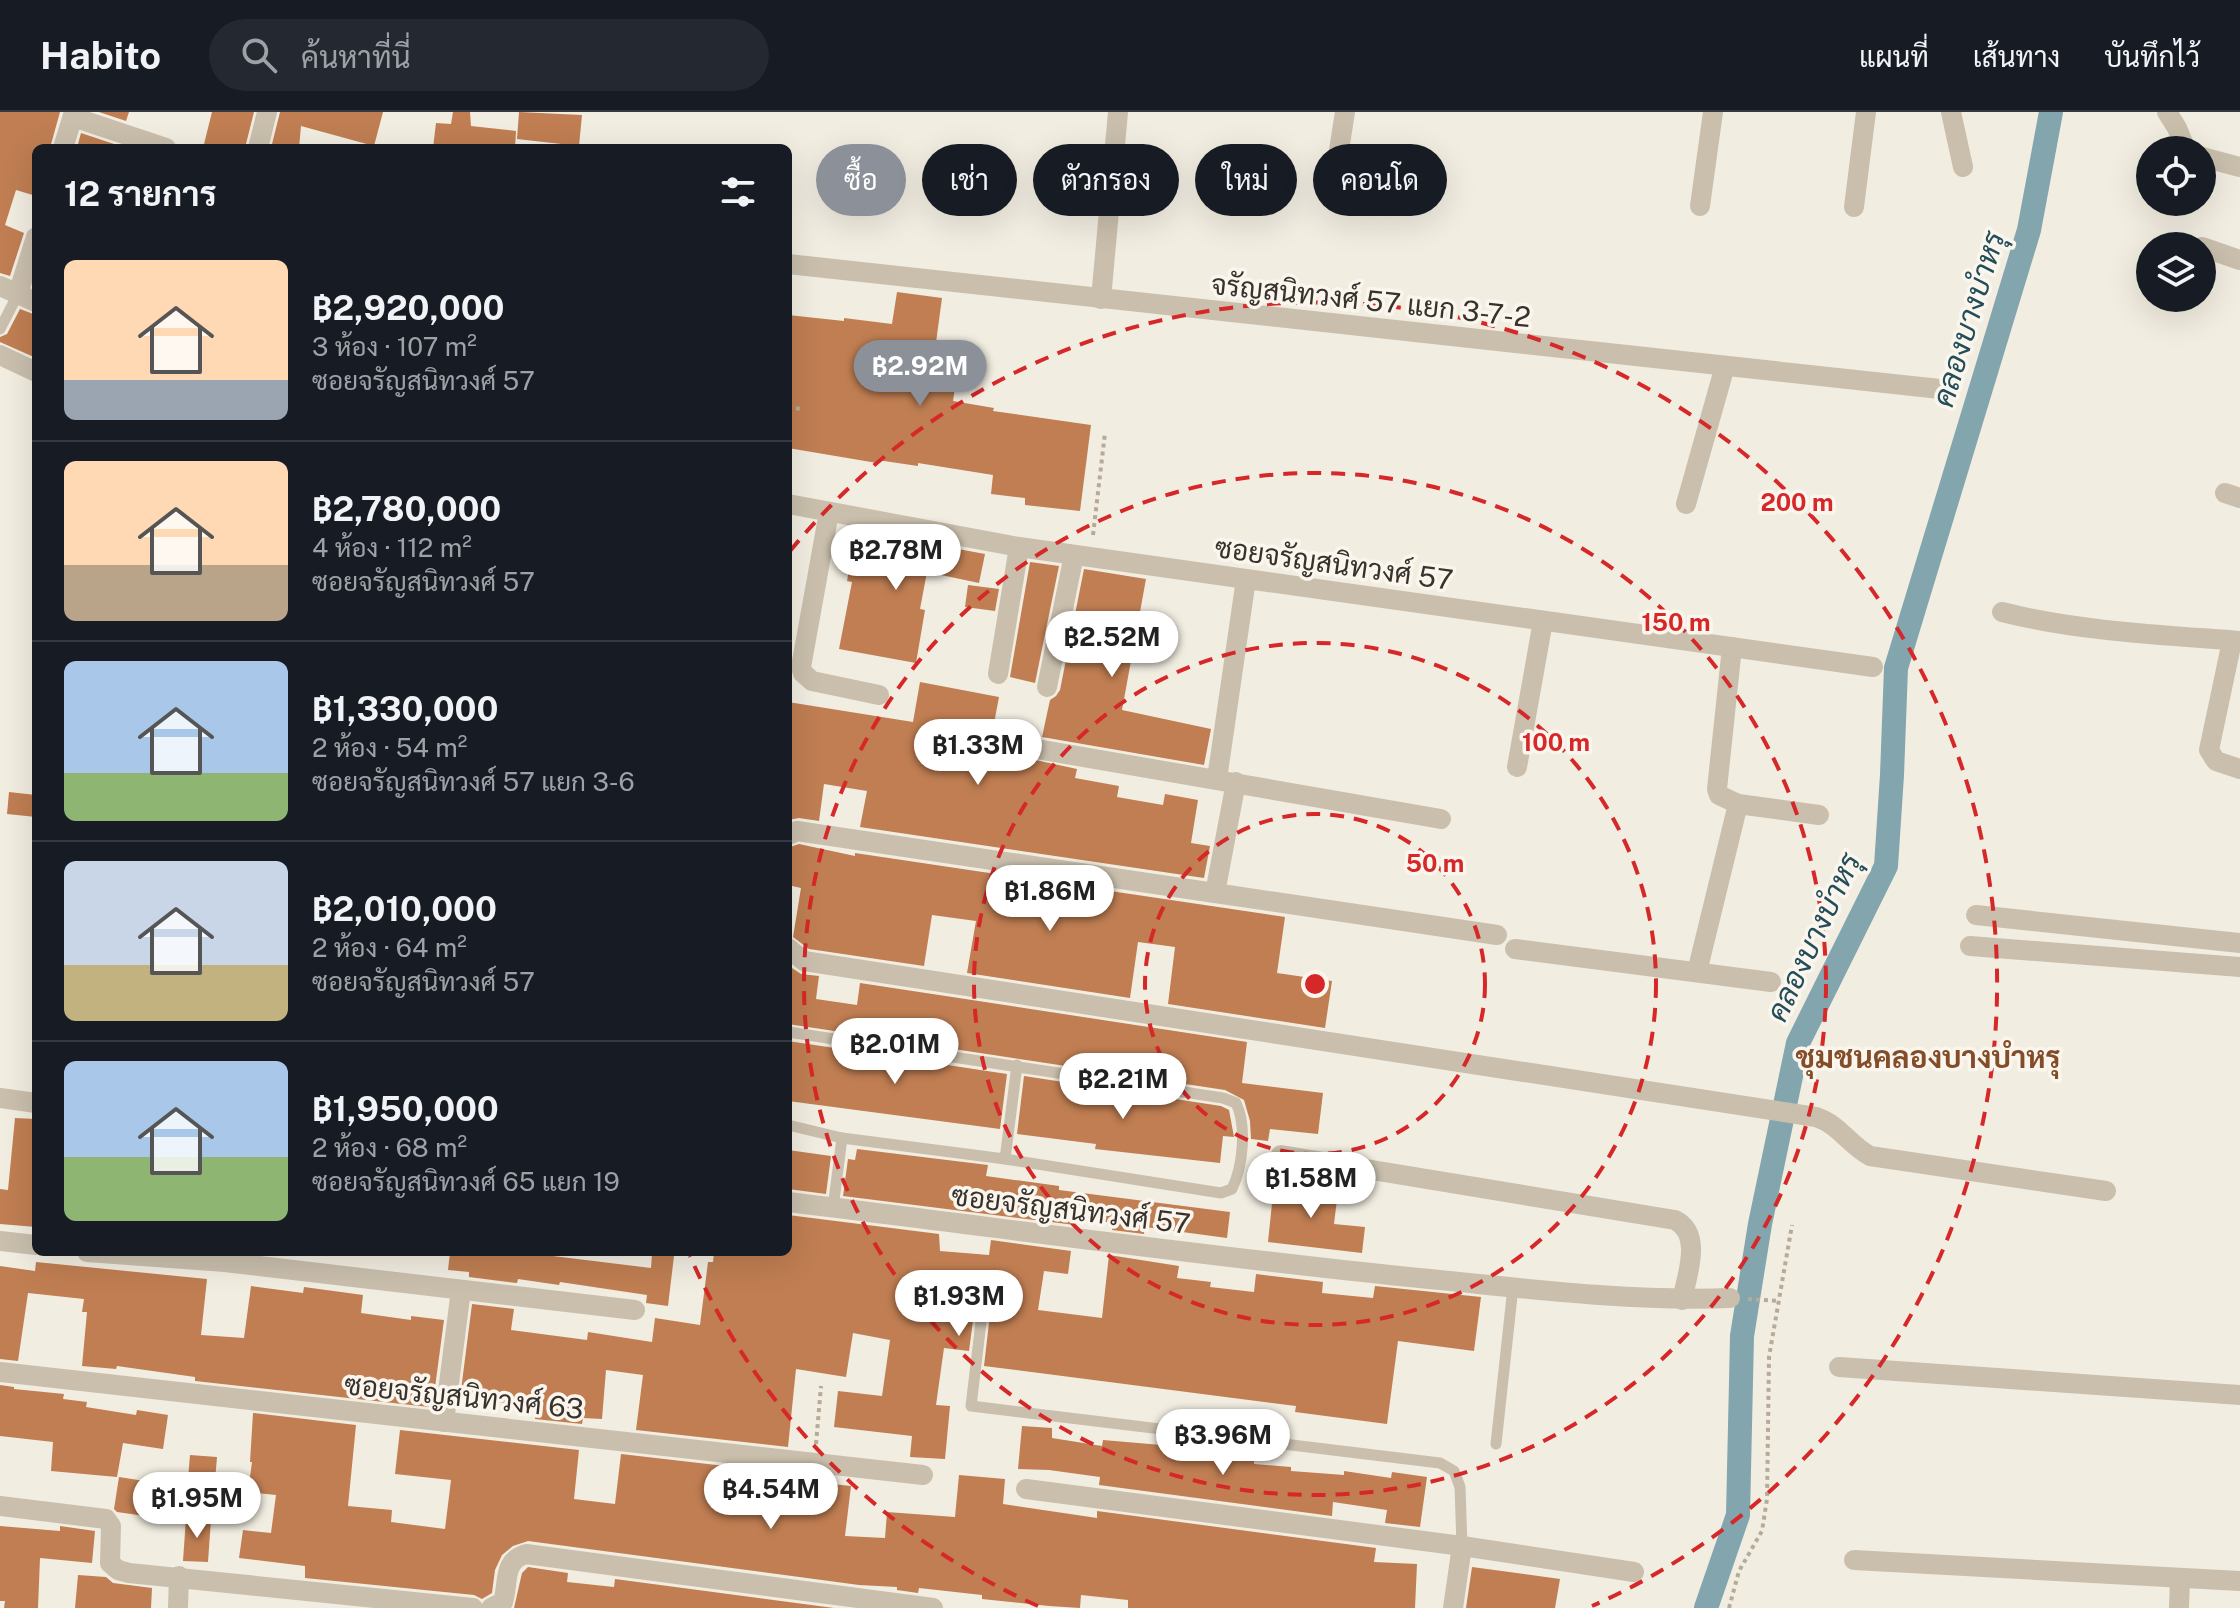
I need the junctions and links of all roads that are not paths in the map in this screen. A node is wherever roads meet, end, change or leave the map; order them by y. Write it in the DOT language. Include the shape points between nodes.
graph roads {
  1 [pos="267,112"];
  2 [pos="1118,112"];
  3 [pos="1345,112"];
  4 [pos="1713,112"];
  5 [pos="1866,112"];
  6 [pos="1951,112"];
  7 [pos="2167,112"];
  8 [pos="74,114"];
  9 [pos="2179,136"];
  10 [pos="64,144"];
  11 [pos="155,144"];
  12 [pos="259,144"];
  13 [pos="1340,144"];
  14 [pos="2216,161"];
  15 [pos="1963,167"];
  16 [pos="2240,167"];
  17 [pos="1700,206"];
  18 [pos="1854,207"];
  19 [pos="32,250"];
  20 [pos="2216,252"];
  21 [pos="2240,260"];
  22 [pos="792,264"];
  23 [pos="18,294"];
  24 [pos="1101,299"];
  25 [pos="0,329"];
  26 [pos="0,355"];
  27 [pos="1725,366"];
  28 [pos="32,370"];
  29 [pos="1949,390"];
  30 [pos="1686,504"];
  31 [pos="792,505"];
  32 [pos="829,512"];
  33 [pos="1019,547"];
  34 [pos="1083,556"];
  35 [pos="1246,579"];
  36 [pos="2002,612"];
  37 [pos="1543,621"];
  38 [pos="2236,641"];
  39 [pos="1732,647"];
  40 [pos="1873,667"];
  41 [pos="998,674"];
  42 [pos="1047,687"];
  43 [pos="879,695"];
  44 [pos="1037,749"];
  45 [pos="1517,767"];
  46 [pos="2240,769"];
  47 [pos="1226,780"];
  48 [pos="1738,804"];
  49 [pos="1819,815"];
  50 [pos="1441,819"];
  51 [pos="792,833"];
  52 [pos="1215,893"];
  53 [pos="1976,915"];
  54 [pos="1497,935"];
  55 [pos="2240,943"];
  56 [pos="1970,946"];
  57 [pos="1515,949"];
  58 [pos="792,951"];
  59 [pos="2240,967"];
  60 [pos="1697,972"];
  61 [pos="1771,982"];
  62 [pos="792,1033"];
  63 [pos="1017,1065"];
  64 [pos="0,1098"];
  65 [pos="32,1102"];
  66 [pos="792,1126"];
  67 [pos="842,1138"];
  68 [pos="1281,1155"];
  69 [pos="1005,1159"];
  70 [pos="2106,1191"];
  71 [pos="792,1203"];
  72 [pos="833,1208"];
  73 [pos="0,1241"];
  74 [pos="32,1245"];
  75 [pos="142,1256"];
  76 [pos="1513,1287"];
  77 [pos="461,1290"];
  78 [pos="1730,1298"];
  79 [pos="1682,1300"];
  80 [pos="635,1310"];
  81 [pos="982,1314"];
  82 [pos="1839,1367"];
  83 [pos="0,1372"];
  84 [pos="2240,1395"];
  85 [pos="444,1422"];
  86 [pos="1496,1444"];
  87 [pos="923,1475"];
  88 [pos="1026,1489"];
  89 [pos="0,1506"];
  90 [pos="1462,1546"];
  91 [pos="1854,1560"];
  92 [pos="1634,1572"];
  93 [pos="179,1576"];
  94 [pos="2180,1578"];
  95 [pos="2240,1581"];
  96 [pos="178,1608"];
  97 [pos="473,1608"];
  98 [pos="491,1608"];
  99 [pos="933,1608"];
  100 [pos="1453,1608"];
  101 [pos="2179,1608"];
  1 -- 12 [label="street"];
  2 -- 24 [label="street"];
  3 -- 13 [label="street"];
  4 -- 17 [label="street"];
  5 -- 18 [label="street"];
  6 -- 15 [label="street"];
  7 -- 9 [label="street"];
  8 -- 10 [label="street"];
  8 -- 11 [label="street"];
  14 -- 16 [label="street"];
  19 -- 23 [label="street"];
  20 -- 21 [label="street"];
  22 -- 24 [label="street, จรัญสนิทวงศ์ 57 แยก 3-7-2"];
  23 -- 25 [label="lane"];
  24 -- 27 [label="street, จรัญสนิทวงศ์ 57 แยก 3-7-2"];
  26 -- 28 [label="street"];
  27 -- 29 [label="street, จรัญสนิทวงศ์ 57 แยก 3-7-2"];
  27 -- 30 [label="street"];
  31 -- 32 [label="street, ซอยจรัญสนิทวงศ์ 57"];
  32 -- 33 [label="street, ซอยจรัญสนิทวงศ์ 57"];
  32 -- 43 [label="street" via="801,667 812,681"];
  33 -- 34 [label="street, ซอยจรัญสนิทวงศ์ 57"];
  33 -- 41 [label="street"];
  34 -- 35 [label="street, ซอยจรัญสนิทวงศ์ 57"];
  34 -- 42 [label="street"];
  35 -- 37 [label="street, ซอยจรัญสนิทวงศ์ 57"];
  35 -- 47 [label="street"];
  36 -- 38 [label="street"];
  37 -- 39 [label="street, ซอยจรัญสนิทวงศ์ 57"];
  37 -- 45 [label="street"];
  38 -- 46 [label="street" via="2209,750 2216,761"];
  39 -- 40 [label="street, ซอยจรัญสนิทวงศ์ 57"];
  39 -- 48 [label="street" via="1717,789"];
  44 -- 47 [label="street"];
  47 -- 50 [label="street"];
  47 -- 52 [label="street"];
  48 -- 49 [label="street"];
  48 -- 60 [label="street"];
  51 -- 52 [label="street"];
  52 -- 54 [label="street"];
  53 -- 55 [label="street"];
  56 -- 59 [label="street"];
  57 -- 60 [label="street"];
  58 -- 70 [label="street" via="804,961 1816,1117 1835,1124 1855,1148 1870,1156"];
  60 -- 61 [label="street"];
  62 -- 63 [label="lane"];
  63 -- 69 [label="lane"];
  63 -- 69 [label="lane" via="1236,1103 1242,1116 1239,1175 1232,1189 1221,1193"];
  64 -- 65 [label="street"];
  66 -- 67 [label="lane"];
  67 -- 69 [label="lane"];
  67 -- 72 [label="lane"];
  68 -- 79 [label="street" via="1675,1220 1690,1235"];
  71 -- 72 [label="street, ซอยจรัญสนิทวงศ์ 57"];
  72 -- 76 [label="street, ซอยจรัญสนิทวงศ์ 57"];
  73 -- 74 [label="street"];
  75 -- 77 [label="street"];
  76 -- 79 [label="street, ซอยจรัญสนิทวงศ์ 57"];
  76 -- 86 [label="lane"];
  77 -- 80 [label="street"];
  77 -- 85 [label="street"];
  78 -- 79 [label="street, ซอยจรัญสนิทวงศ์ 57"];
  81 -- 90 [label="lane" via="971,1406 1440,1463 1454,1471 1460,1487"];
  82 -- 84 [label="street"];
  83 -- 85 [label="street, ซอยจรัญสนิทวงศ์ 63"];
  85 -- 87 [label="street, ซอยจรัญสนิทวงศ์ 63"];
  88 -- 90 [label="street"];
  89 -- 93 [label="street" via="106,1519 111,1526 110,1563 118,1570"];
  90 -- 92 [label="street"];
  90 -- 100 [label="street"];
  91 -- 94 [label="street"];
  93 -- 96 [label="street"];
  93 -- 97 [label="street"];
  94 -- 95 [label="street"];
  94 -- 101 [label="street"];
  98 -- 99 [label="street" via="503,1602 509,1564 526,1554"];
}
